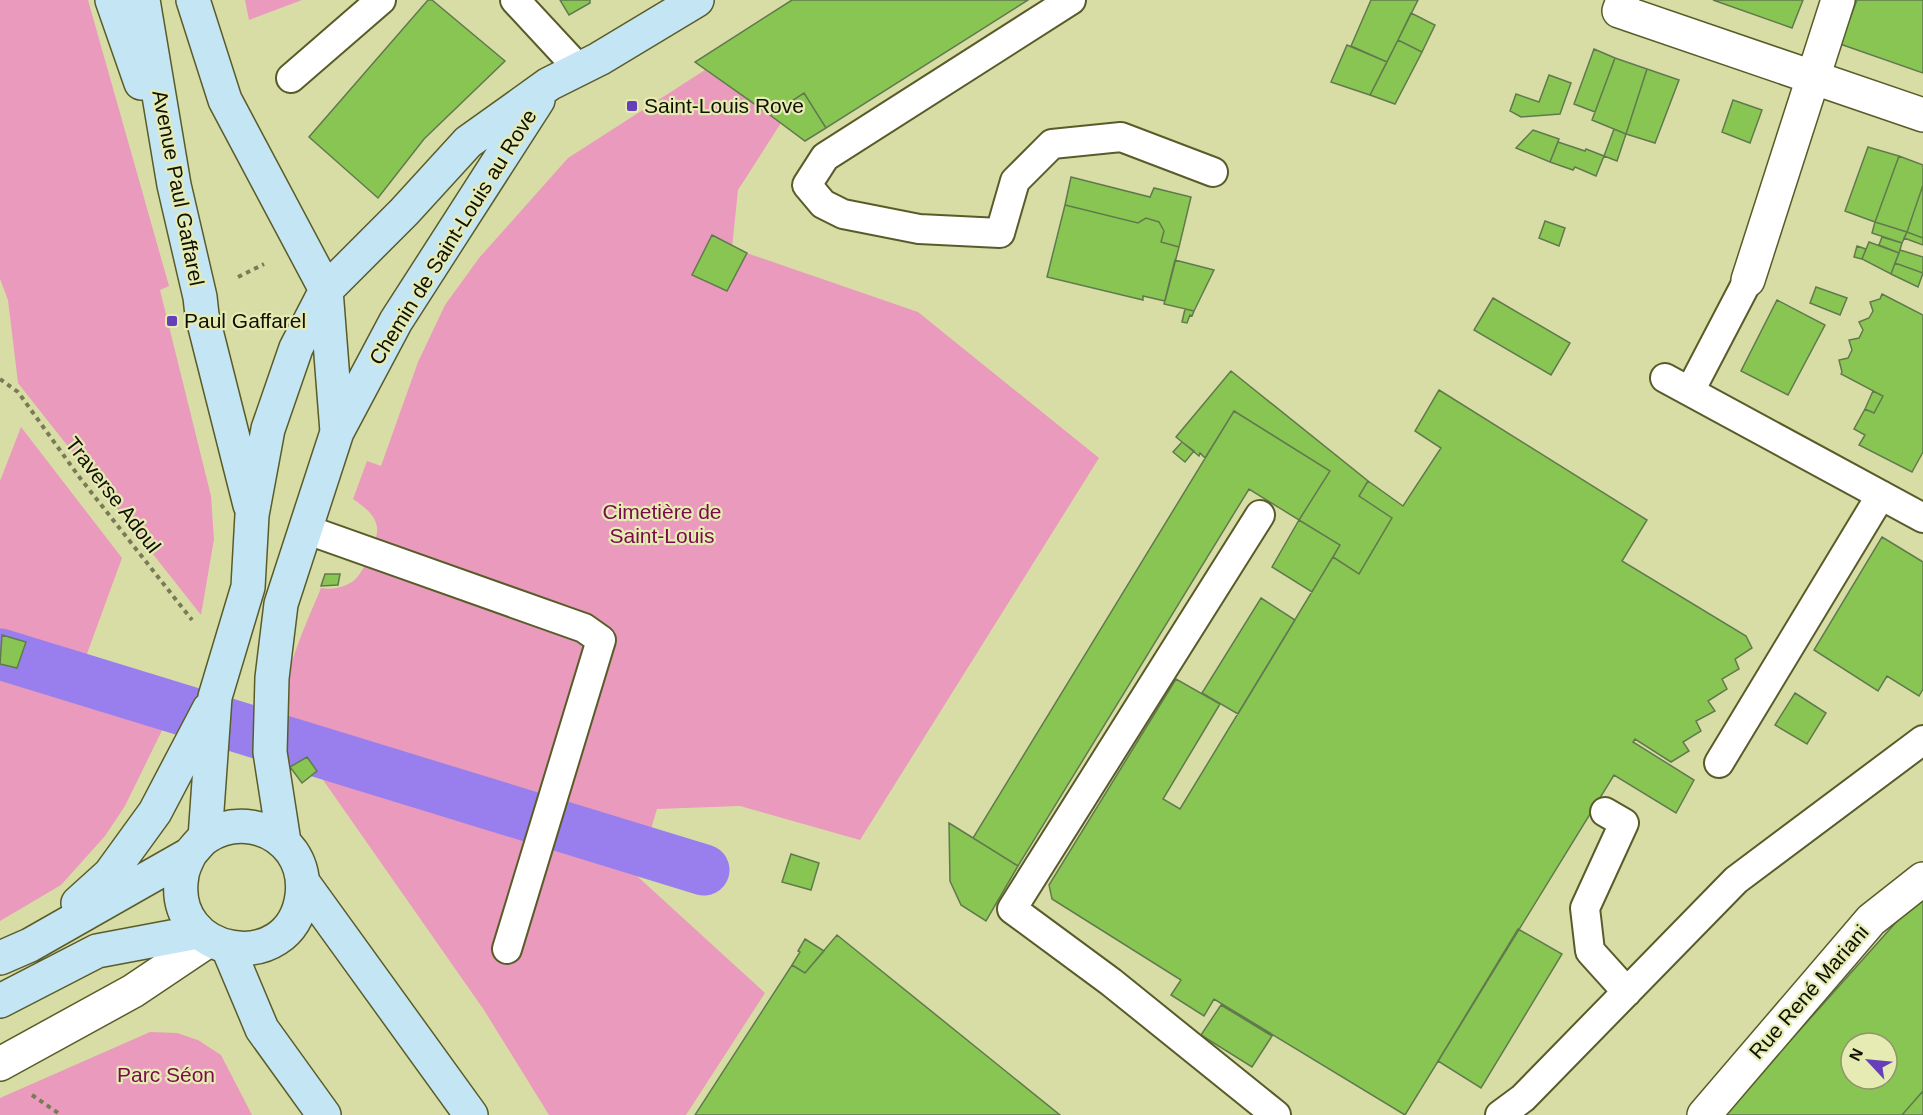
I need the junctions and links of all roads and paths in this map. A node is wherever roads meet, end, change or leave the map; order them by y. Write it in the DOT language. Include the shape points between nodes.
graph roads {
  1 [pos="112,0"];
  2 [pos="143,0"];
  3 [pos="193,0"];
  4 [pos="381,0"];
  5 [pos="515,0"];
  6 [pos="697,0"];
  7 [pos="1071,0"];
  8 [pos="1838,0"];
  9 [pos="1621,6"];
  10 [pos="579,69"];
  11 [pos="291,78"];
  12 [pos="1812,78"];
  13 [pos="549,84"];
  14 [pos="1923,116"];
  15 [pos="1213,172"];
  16 [pos="174,185"];
  17 [pos="1748,280"];
  18 [pos="326,290"];
  19 [pos="0,380"];
  20 [pos="337,432"];
  21 [pos="1881,495"];
  22 [pos="252,515"];
  23 [pos="1260,515"];
  24 [pos="1923,518"];
  25 [pos="306,529"];
  26 [pos="194,622"];
  27 [pos="215,697"];
  28 [pos="1923,740"];
  29 [pos="1719,763"];
  30 [pos="1605,812"];
  31 [pos="284,842"];
  32 [pos="198,846"];
  33 [pos="1923,879"];
  34 [pos="304,884"];
  35 [pos="212,940"];
  36 [pos="30,945"];
  37 [pos="507,950"];
  38 [pos="0,958"];
  39 [pos="1627,992"];
  40 [pos="0,1001"];
  41 [pos="0,1064"];
  42 [pos="324,1115"];
  43 [pos="471,1115"];
  44 [pos="1276,1115"];
  45 [pos="1500,1115"];
  46 [pos="1704,1115"];
  1 -- 16 [label="main road"];
  2 -- 16 [label="main road, Avenue Paul Gaffarel"];
  3 -- 18 [label="main road" via="225,100"];
  4 -- 11 [label="lane"];
  5 -- 10 [label="lane"];
  6 -- 10 [label="main road, Chemin de Saint-Louis au Rove"];
  7 -- 15 [label="lane" via="825,157 807,185 823,204 843,214 919,229 1000,233 1015,181 1052,144 1121,137"];
  8 -- 12 [label="street"];
  9 -- 12 [label="street"];
  10 -- 13 [label="main road, Chemin de Saint-Louis au Rove"];
  12 -- 14 [label="street"];
  12 -- 17 [label="street"];
  13 -- 18 [label="main road, Chemin de Saint-Louis au Rove" via="468,142"];
  13 -- 20 [label="main road, Chemin de Saint-Louis au Rove" via="396,321"];
  16 -- 22 [label="main road, Avenue Paul Gaffarel"];
  17 -- 21 [label="lane" via="1677,384"];
  18 -- 20 [label="main road"];
  18 -- 22 [label="main road, Chemin de Saint-Louis au Rove" via="296,348 268,429"];
  19 -- 26 [label="path, Traverse Adoul" via="18,392 80,478"];
  20 -- 25 [label="main road, Chemin de Saint-Louis au Rove"];
  21 -- 24 [label="lane"];
  21 -- 29 [label="lane"];
  22 -- 27 [label="main road, Chemin de Saint-Louis au Rove" via="248,587"];
  23 -- 44 [label="lane" via="1012,909 1112,982"];
  25 -- 31 [label="main road, Chemin de Saint-Louis au Rove" via="281,604 272,678 270,752"];
  25 -- 37 [label="lane" via="585,628 601,640"];
  27 -- 32 [label="main road, Chemin de Saint-Louis au Rove"];
  27 -- 36 [label="main road, Chemin de Saint-Louis au Rove" via="155,812 110,874"];
  28 -- 39 [label="lane" via="1736,880"];
  30 -- 39 [label="lane" via="1624,823 1585,908 1590,951"];
  31 -- 32 [label="main road, Chemin de Saint-Louis au Rove" via="266,831 245,826 224,829"];
  31 -- 34 [label="main road, Chemin de Saint-Louis au Rove" via="298,861"];
  32 -- 35 [label="main road, Chemin de Saint-Louis au Rove" via="182,873 180,894 186,914"];
  32 -- 36 [label="main road, Chemin de Saint-Louis au Rove"];
  33 -- 46 [label="street, Rue René Mariani" via="1871,920"];
  34 -- 35 [label="main road" via="301,907 290,927 273,942 251,949"];
  34 -- 43 [label="main road, Chemin de Saint-Louis au Rove"];
  35 -- 40 [label="main road" via="97,951"];
  35 -- 41 [label="street" via="133,992"];
  35 -- 42 [label="main road, Chemin de Saint-Louis au Rove" via="262,1029"];
  36 -- 38 [label="main road, Chemin de Saint-Louis au Rove"];
  39 -- 45 [label="lane" via="1523,1098"];
}
